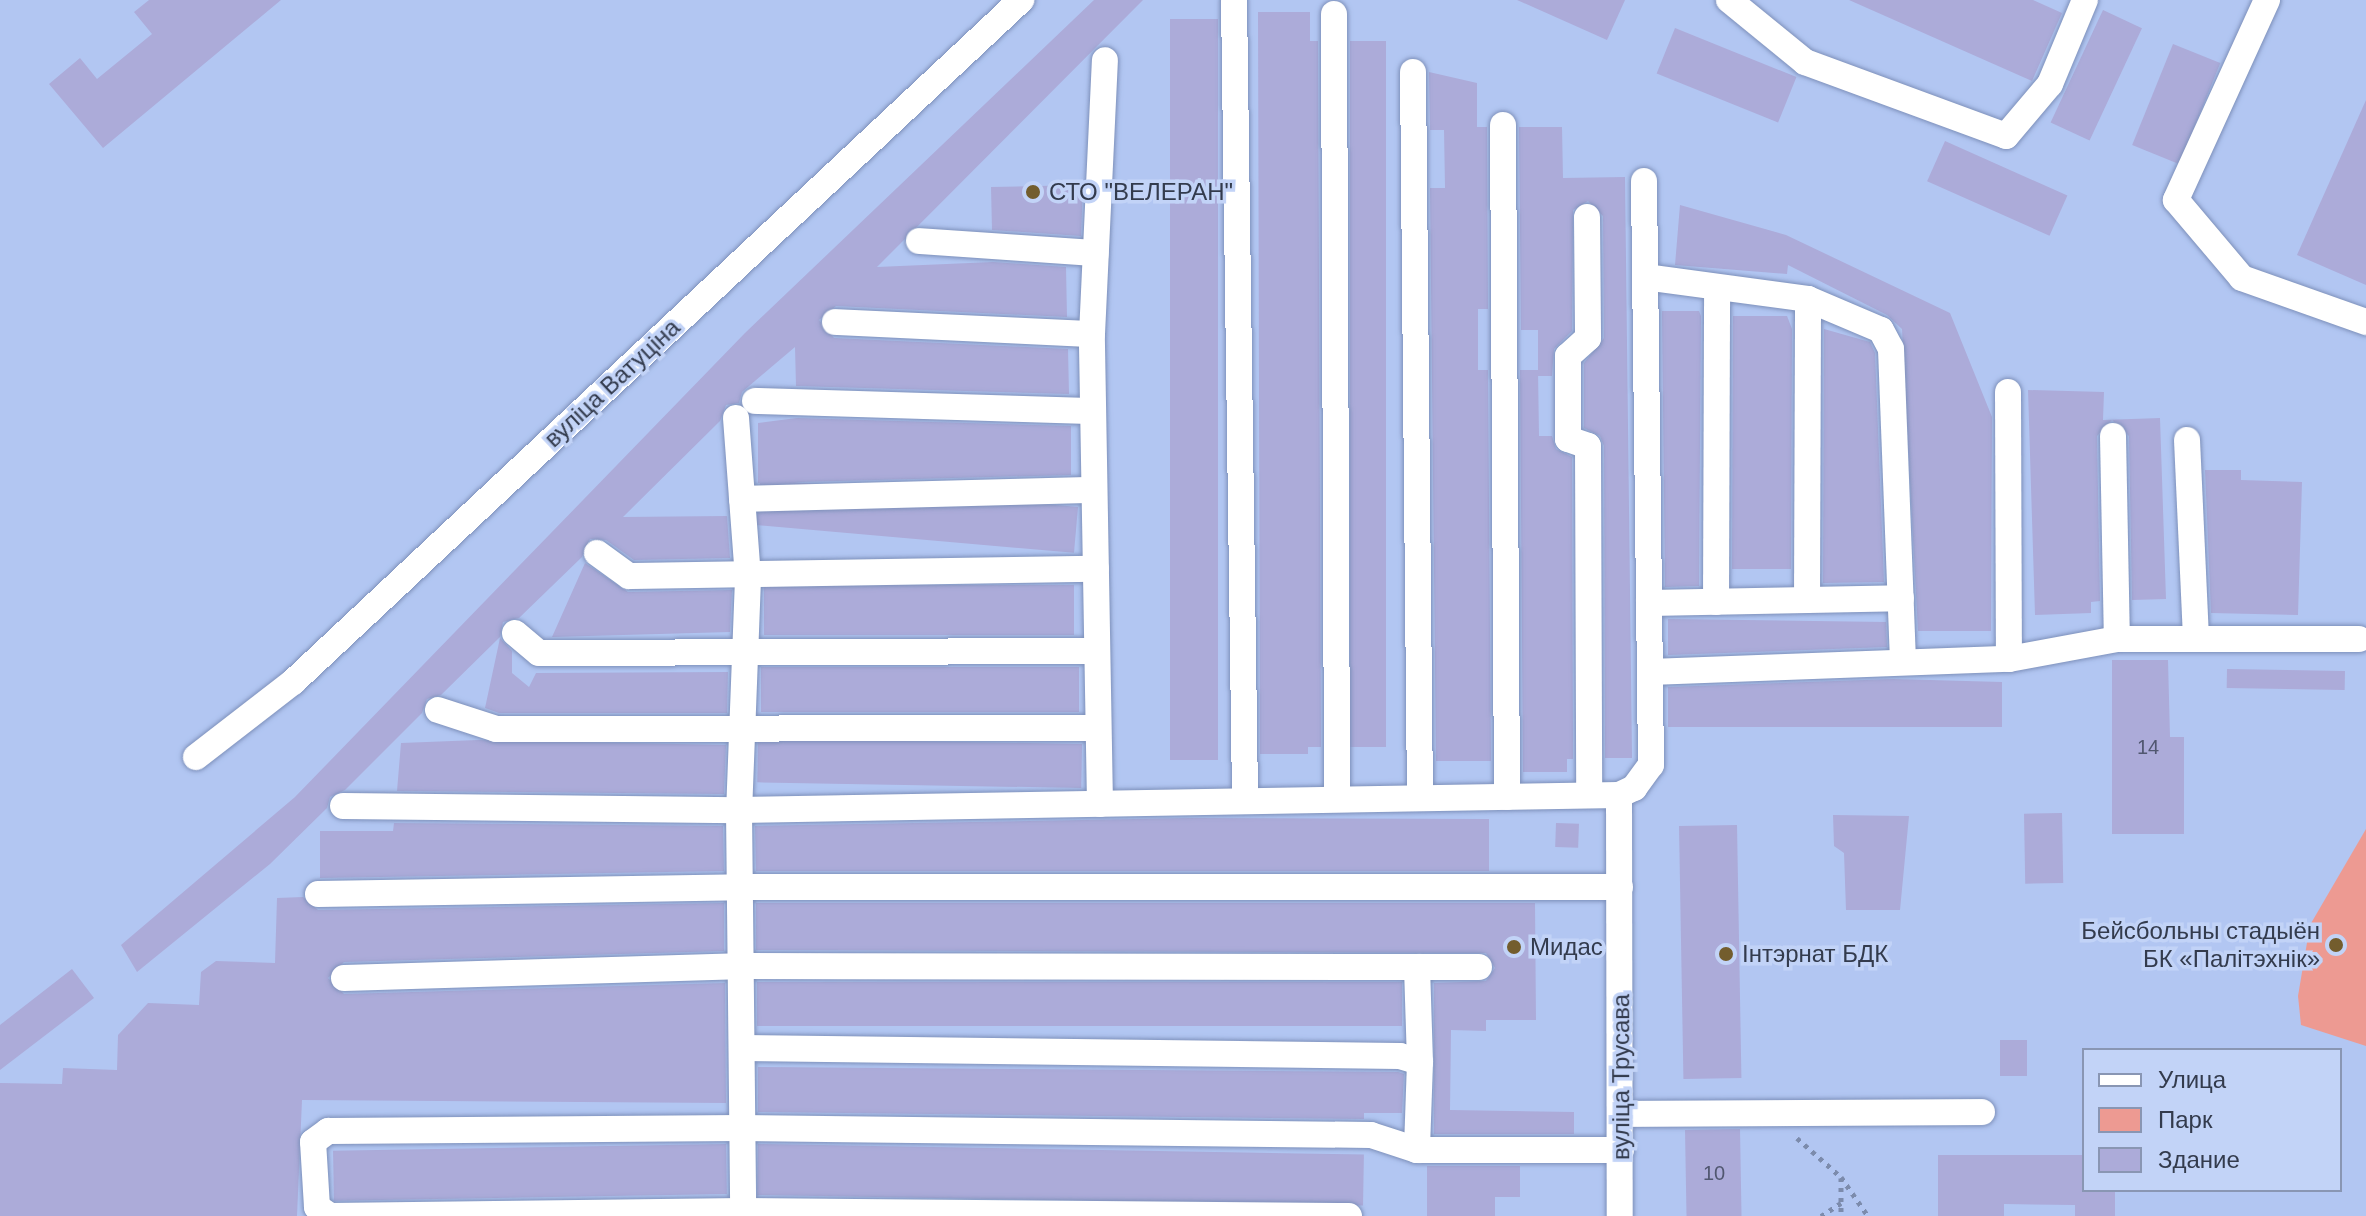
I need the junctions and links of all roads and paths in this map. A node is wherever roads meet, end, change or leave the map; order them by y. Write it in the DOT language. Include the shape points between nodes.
graph roads {
  1 [pos="1021,0"];
  2 [pos="1234,0"];
  3 [pos="1729,0"];
  4 [pos="2085,0"];
  5 [pos="2267,0"];
  6 [pos="1334,14"];
  7 [pos="1105,60"];
  8 [pos="1413,72"];
  9 [pos="1503,125"];
  10 [pos="1644,181"];
  11 [pos="1587,217"];
  12 [pos="919,241"];
  13 [pos="1096,253"];
  14 [pos="1645,277"];
  15 [pos="1717,289"];
  16 [pos="1808,299"];
  17 [pos="835,322"];
  18 [pos="2366,322"];
  19 [pos="1092,334"];
  20 [pos="2008,392"];
  21 [pos="1093,411"];
  22 [pos="2113,436"];
  23 [pos="2187,440"];
  24 [pos="1094,490"];
  25 [pos="742,499"];
  26 [pos="597,553"];
  27 [pos="1096,569"];
  28 [pos="748,579"];
  29 [pos="1901,598"];
  30 [pos="1807,600"];
  31 [pos="1716,602"];
  32 [pos="1649,603"];
  33 [pos="515,633"];
  34 [pos="2196,637"];
  35 [pos="2117,639"];
  36 [pos="2359,639"];
  37 [pos="741,650"];
  38 [pos="1097,651"];
  39 [pos="1903,659"];
  40 [pos="2009,659"];
  41 [pos="1650,672"];
  42 [pos="438,710"];
  43 [pos="1098,728"];
  44 [pos="742,730"];
  45 [pos="196,757"];
  46 [pos="1589,795"];
  47 [pos="1619,795"];
  48 [pos="1507,797"];
  49 [pos="1420,798"];
  50 [pos="1337,799"];
  51 [pos="1245,801"];
  52 [pos="1100,804"];
  53 [pos="343,806"];
  54 [pos="739,810"];
  55 [pos="742,887"];
  56 [pos="1620,887"];
  57 [pos="318,894"];
  58 [pos="746,966"];
  59 [pos="1417,967"];
  60 [pos="1479,967"];
  61 [pos="344,978"];
  62 [pos="743,1048"];
  63 [pos="1420,1062"];
  64 [pos="1982,1112"];
  65 [pos="1769,1113"];
  66 [pos="1621,1114"];
  67 [pos="741,1128"];
  68 [pos="1417,1150"];
  69 [pos="1621,1150"];
  70 [pos="1841,1177"];
  71 [pos="1841,1203"];
  72 [pos="743,1213"];
  73 [pos="1349,1216"];
  74 [pos="1620,1216"];
  75 [pos="1821,1216"];
  76 [pos="1841,1216"];
  77 [pos="1868,1216"];
  1 -- 45 [label="street, вуліца Ватуціна" via="293,682"];
  2 -- 51 [label="street"];
  3 -- 4 [label="street" via="1805,62 2006,136 2050,84"];
  5 -- 18 [label="street" via="2176,200 2242,278"];
  6 -- 50 [label="street"];
  7 -- 13 [label="street"];
  8 -- 49 [label="street"];
  9 -- 48 [label="street"];
  10 -- 14 [label="street"];
  11 -- 46 [label="street" via="1588,338 1568,356 1568,439 1588,446"];
  12 -- 13 [label="street"];
  13 -- 19 [label="street"];
  14 -- 15 [label="street"];
  14 -- 32 [label="street"];
  15 -- 16 [label="street"];
  15 -- 31 [label="street"];
  16 -- 29 [label="street" via="1881,330 1891,349"];
  16 -- 30 [label="street"];
  17 -- 19 [label="street"];
  19 -- 21 [label="street"];
  20 -- 40 [label="street"];
  21 -- 24 [label="street"];
  21 -- 25 [label="street" via="745,410"];
  22 -- 35 [label="street"];
  23 -- 34 [label="street"];
  24 -- 25 [label="street"];
  24 -- 27 [label="street"];
  25 -- 28 [label="street"];
  26 -- 28 [label="street" via="629,576"];
  27 -- 28 [label="street"];
  27 -- 38 [label="street"];
  28 -- 37 [label="street"];
  29 -- 30 [label="street"];
  29 -- 39 [label="street"];
  30 -- 31 [label="street"];
  31 -- 32 [label="street"];
  32 -- 41 [label="street"];
  33 -- 37 [label="street" via="539,653"];
  34 -- 35 [label="street"];
  34 -- 36 [label="street"];
  35 -- 40 [label="street"];
  37 -- 38 [label="street"];
  37 -- 44 [label="street"];
  38 -- 43 [label="street"];
  39 -- 40 [label="street"];
  39 -- 41 [label="street"];
  41 -- 47 [label="street" via="1651,765 1634,788"];
  42 -- 44 [label="street" via="496,729"];
  43 -- 44 [label="street"];
  43 -- 52 [label="street"];
  44 -- 54 [label="street"];
  46 -- 47 [label="street"];
  46 -- 48 [label="street"];
  47 -- 56 [label="street, вуліца Трусава"];
  48 -- 49 [label="street"];
  49 -- 50 [label="street"];
  50 -- 51 [label="street"];
  51 -- 52 [label="street"];
  52 -- 54 [label="street"];
  53 -- 54 [label="street"];
  54 -- 55 [label="street"];
  55 -- 56 [label="street"];
  55 -- 57 [label="street"];
  55 -- 58 [label="street"];
  56 -- 66 [label="street, вуліца Трусава"];
  58 -- 59 [label="street"];
  58 -- 61 [label="street"];
  58 -- 62 [label="street"];
  59 -- 60 [label="street"];
  59 -- 63 [label="street"];
  62 -- 63 [label="street" via="1400,1056"];
  62 -- 67 [label="street"];
  63 -- 68 [label="street"];
  64 -- 65 [label="street"];
  65 -- 66 [label="street"];
  65 -- 70 [label="path"];
  66 -- 69 [label="street, вуліца Трусава"];
  67 -- 68 [label="street" via="1371,1135"];
  67 -- 72 [label="street"];
  67 -- 72 [label="street" via="328,1131 313,1142 317,1207 330,1216"];
  68 -- 69 [label="street"];
  69 -- 74 [label="street, вуліца Трусава"];
  70 -- 71 [label="path"];
  70 -- 77 [label="path"];
  71 -- 75 [label="path"];
  71 -- 76 [label="path"];
  72 -- 73 [label="street"];
}
